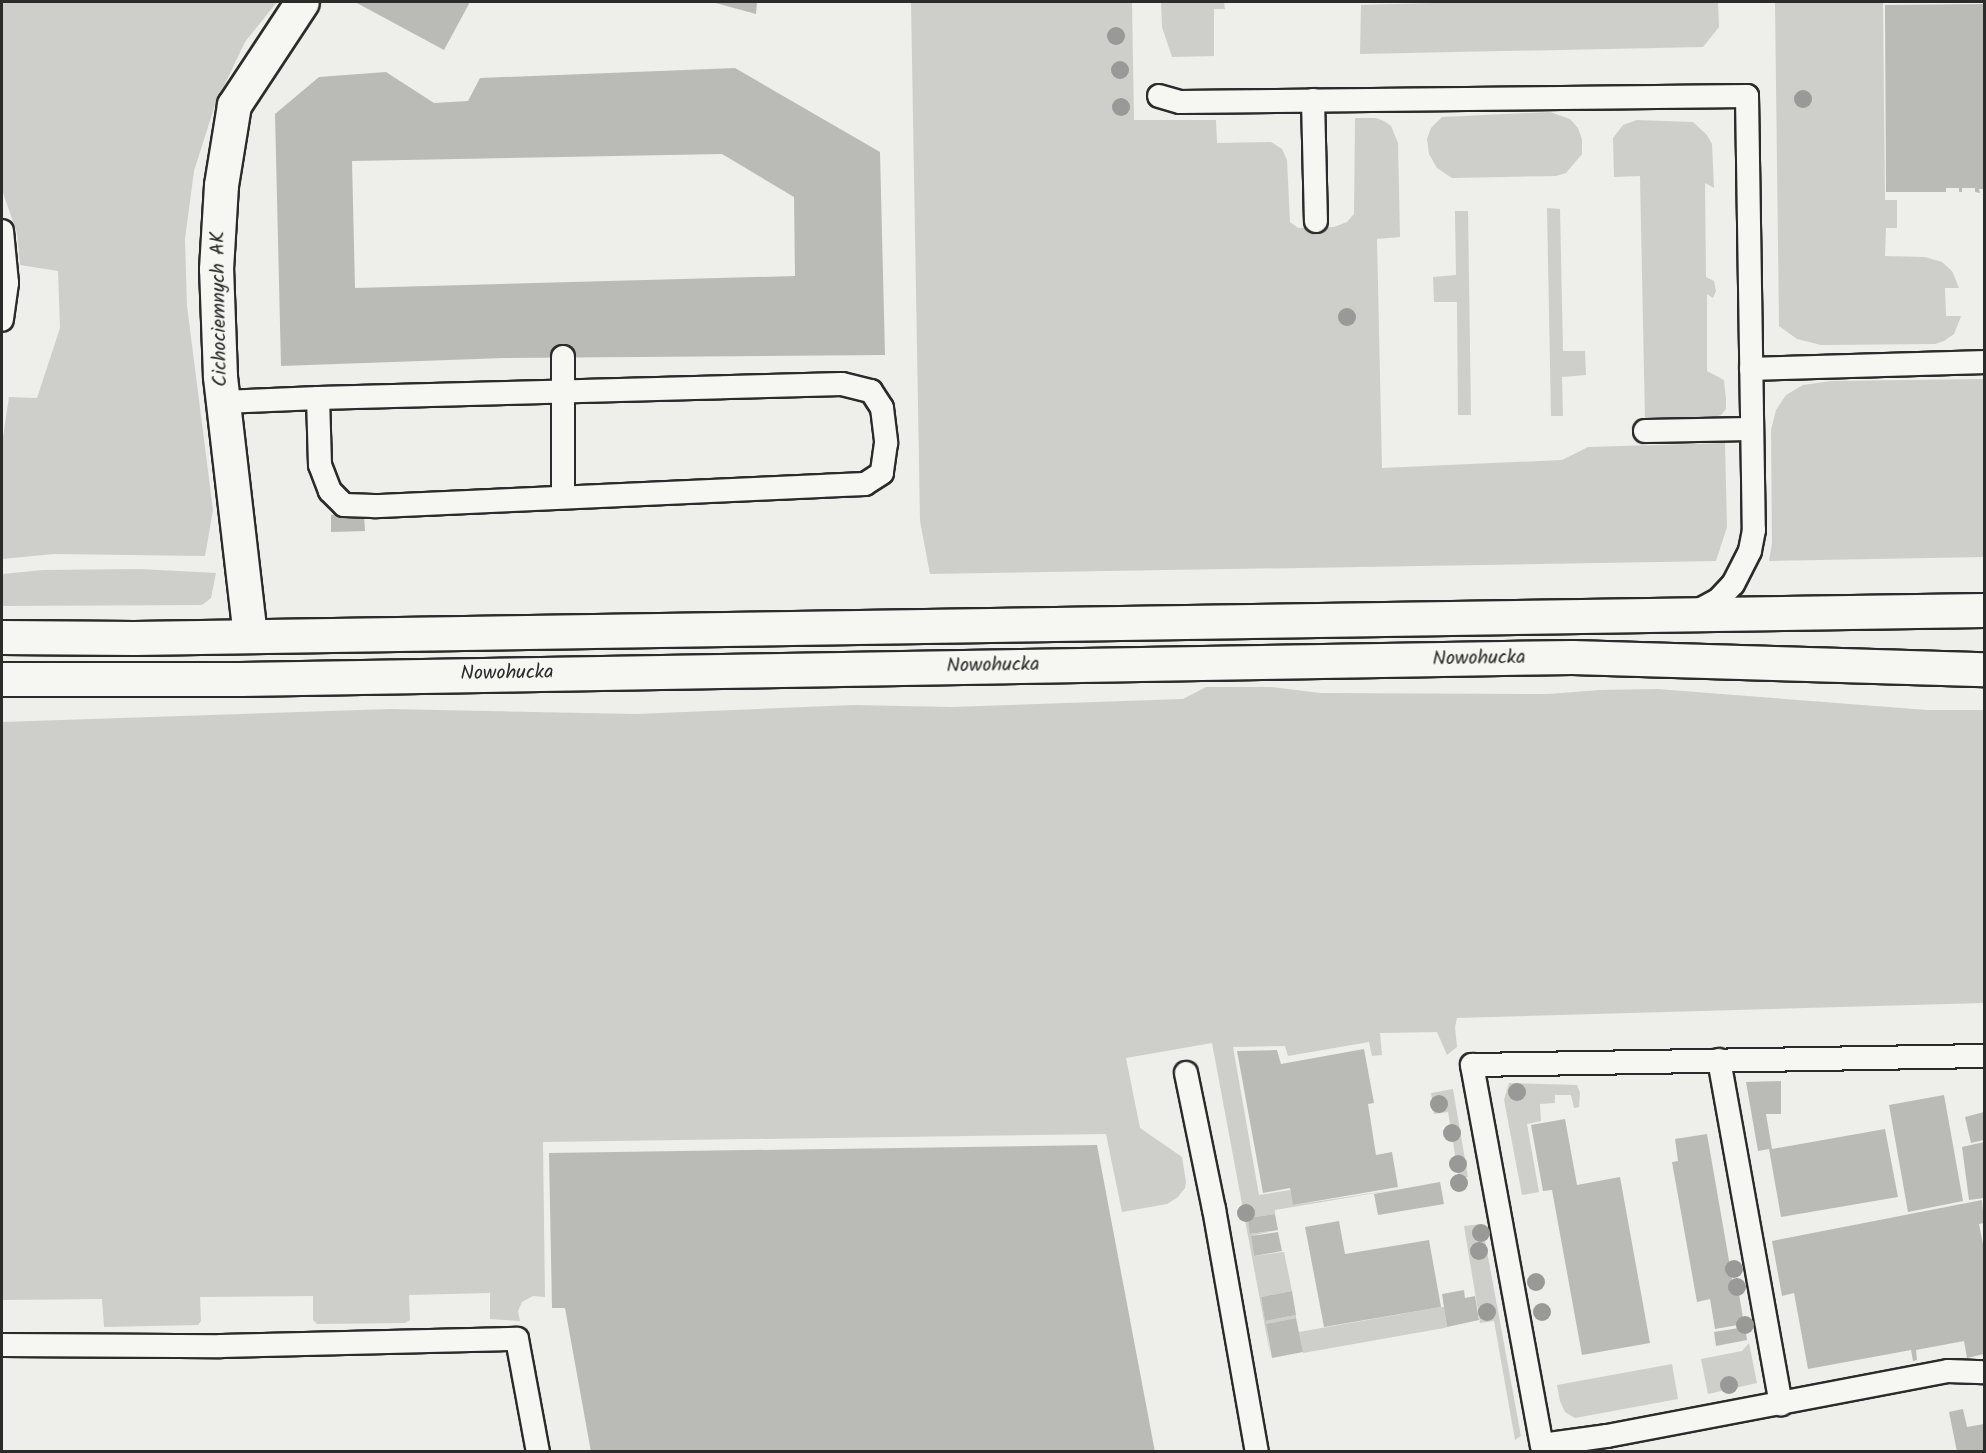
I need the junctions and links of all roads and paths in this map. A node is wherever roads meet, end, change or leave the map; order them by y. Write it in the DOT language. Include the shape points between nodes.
graph roads {
  1 [pos="302,2"];
  2 [pos="1159,96"];
  3 [pos="1313,100"];
  4 [pos="1316,221"];
  5 [pos="2,231"];
  6 [pos="2,320"];
  7 [pos="563,357"];
  8 [pos="1984,362"];
  9 [pos="1751,369"];
  10 [pos="564,391"];
  11 [pos="318,398"];
  12 [pos="223,402"];
  13 [pos="1751,429"];
  14 [pos="1645,431"];
  15 [pos="563,497"];
  16 [pos="1984,610"];
  17 [pos="1688,613"];
  18 [pos="250,636"];
  19 [pos="2,637"];
  20 [pos="1984,669"];
  21 [pos="2,679"];
  22 [pos="1984,1056"];
  23 [pos="1719,1060"];
  24 [pos="1186,1073"];
  25 [pos="2,1345"];
  26 [pos="1984,1372"];
  27 [pos="1781,1404"];
  28 [pos="538,1452"];
  29 [pos="1257,1452"];
  1 -- 12 [label="main road, Cichociemnych AK" via="234,105 221,185 216,269"];
  2 -- 3 [label="lane" via="1180,102"];
  3 -- 4 [label="lane"];
  3 -- 9 [label="lane" via="1747,96"];
  5 -- 6 [label="lane" via="7,284"];
  7 -- 10 [label="lane"];
  8 -- 9 [label="lane"];
  9 -- 13 [label="lane"];
  10 -- 11 [label="lane"];
  10 -- 15 [label="lane"];
  10 -- 15 [label="lane" via="842,384 871,391 882,408 886,443 882,473 865,484"];
  11 -- 12 [label="lane"];
  11 -- 15 [label="lane" via="320,465 330,491 344,505"];
  12 -- 18 [label="main road, Cichociemnych AK"];
  13 -- 14 [label="lane"];
  13 -- 17 [label="lane" via="1754,530 1750,551 1726,593 1712,604"];
  16 -- 17 [label="main road"];
  17 -- 18 [label="main road"];
  18 -- 19 [label="main road"];
  20 -- 21 [label="main road, Nowohucka" via="1572,657"];
  22 -- 23 [label="lane"];
  23 -- 27 [label="lane"];
  23 -- 27 [label="lane" via="1472,1065 1542,1445"];
  24 -- 29 [label="lane"];
  25 -- 28 [label="lane" via="209,1346 517,1339"];
  26 -- 27 [label="lane" via="1948,1371"];
}
